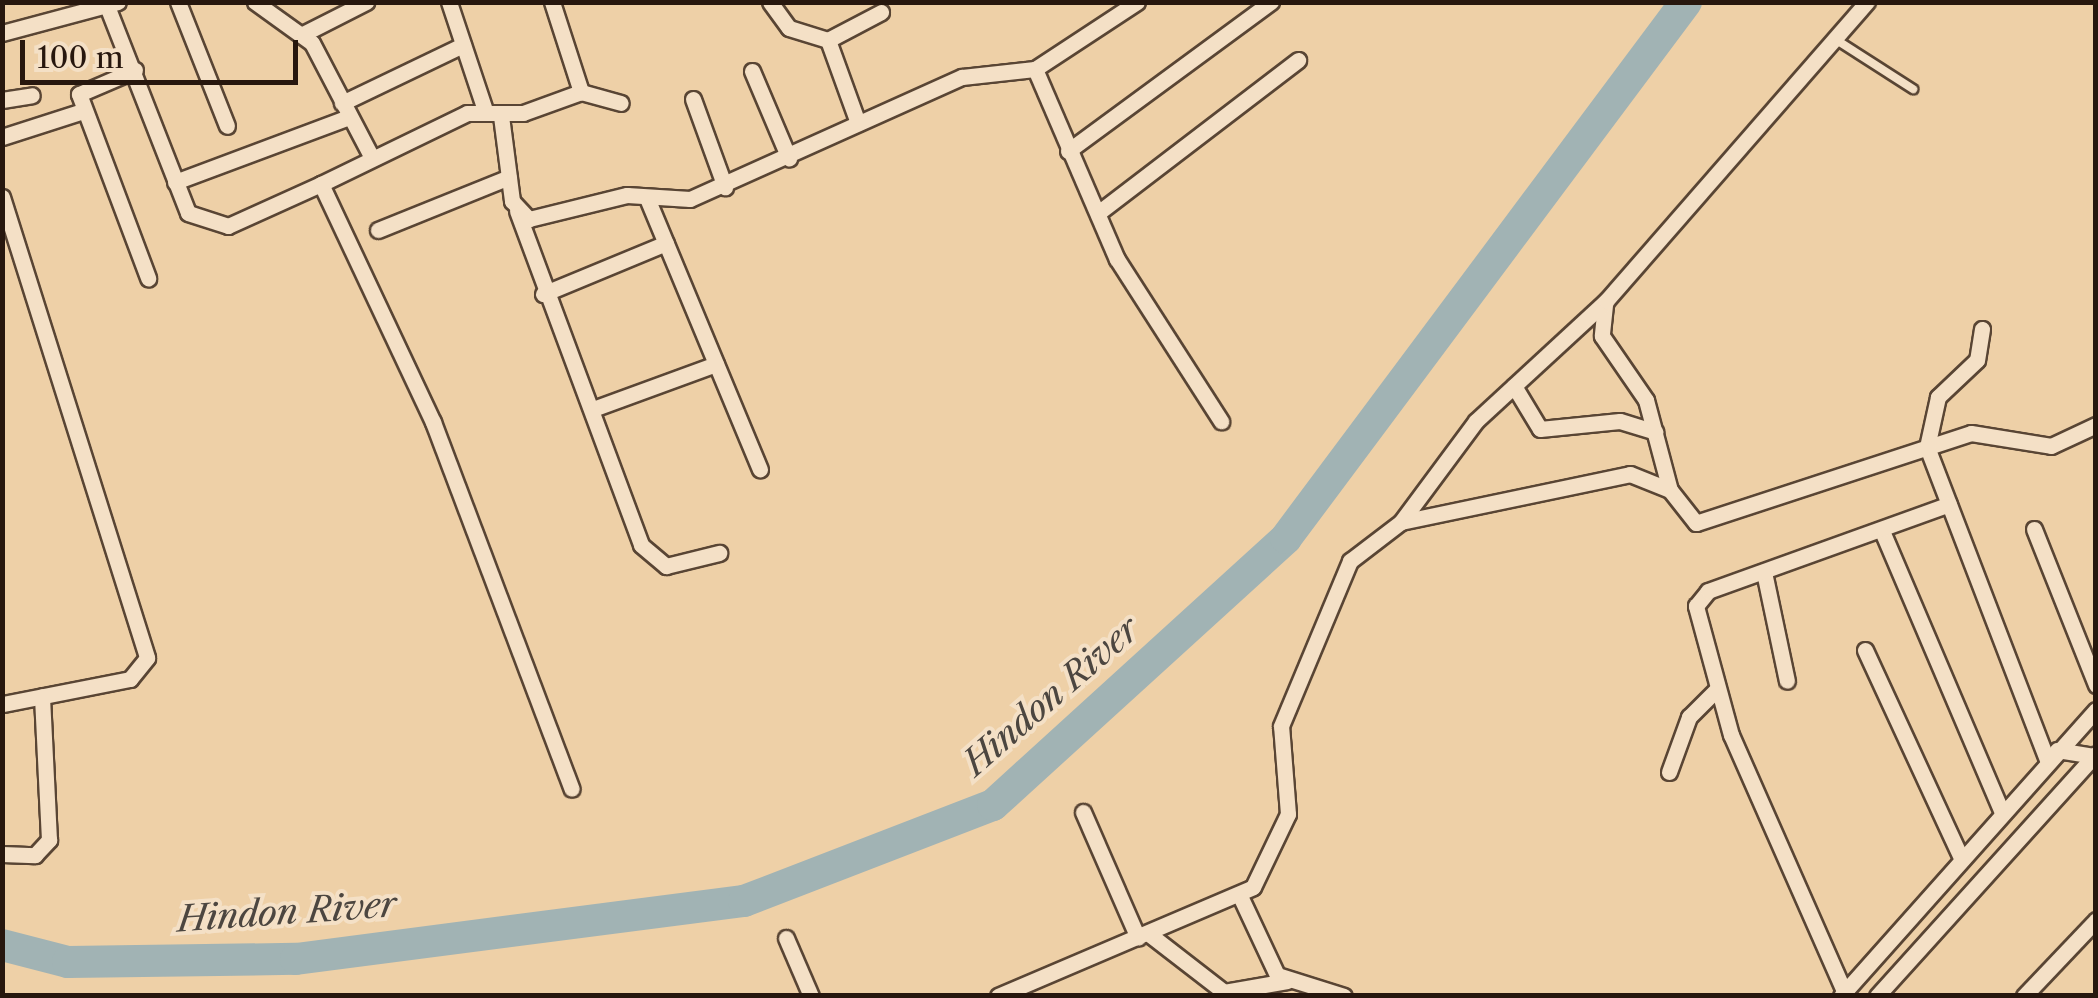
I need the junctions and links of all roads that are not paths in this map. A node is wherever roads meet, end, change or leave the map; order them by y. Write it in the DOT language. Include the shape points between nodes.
graph roads {
  1 [pos="178,2"];
  2 [pos="255,2"];
  3 [pos="366,2"];
  4 [pos="449,2"];
  5 [pos="552,2"];
  6 [pos="770,2"];
  7 [pos="1137,2"];
  8 [pos="1271,2"];
  9 [pos="1866,2"];
  10 [pos="113,4"];
  11 [pos="881,12"];
  12 [pos="2,33"];
  13 [pos="303,34"];
  14 [pos="828,40"];
  15 [pos="1835,40"];
  16 [pos="463,45"];
  17 [pos="1298,60"];
  18 [pos="1035,69"];
  19 [pos="135,70"];
  20 [pos="752,70"];
  21 [pos="1913,90"];
  22 [pos="581,92"];
  23 [pos="32,95"];
  24 [pos="693,99"];
  25 [pos="2,100"];
  26 [pos="621,103"];
  27 [pos="346,110"];
  28 [pos="83,111"];
  29 [pos="493,113"];
  30 [pos="858,123"];
  31 [pos="226,126"];
  32 [pos="2,137"];
  33 [pos="1068,151"];
  34 [pos="372,158"];
  35 [pos="790,158"];
  36 [pos="509,177"];
  37 [pos="175,182"];
  38 [pos="322,184"];
  39 [pos="725,187"];
  40 [pos="2,196"];
  41 [pos="647,198"];
  42 [pos="517,211"];
  43 [pos="1098,212"];
  44 [pos="378,230"];
  45 [pos="666,243"];
  46 [pos="148,278"];
  47 [pos="542,294"];
  48 [pos="1606,301"];
  49 [pos="1982,329"];
  50 [pos="716,364"];
  51 [pos="1514,386"];
  52 [pos="593,409"];
  53 [pos="1221,421"];
  54 [pos="2096,425"];
  55 [pos="1655,432"];
  56 [pos="1928,447"];
  57 [pos="760,469"];
  58 [pos="1670,490"];
  59 [pos="1949,504"];
  60 [pos="1400,522"];
  61 [pos="2034,528"];
  62 [pos="1882,531"];
  63 [pos="720,553"];
  64 [pos="1764,572"];
  65 [pos="1864,650"];
  66 [pos="1787,682"];
  67 [pos="2096,685"];
  68 [pos="1718,689"];
  69 [pos="42,696"];
  70 [pos="2,704"];
  71 [pos="2096,710"];
  72 [pos="2052,755"];
  73 [pos="2095,755"];
  74 [pos="1669,772"];
  75 [pos="572,789"];
  76 [pos="1082,812"];
  77 [pos="2002,812"];
  78 [pos="2,854"];
  79 [pos="1962,860"];
  80 [pos="1240,896"];
  81 [pos="2096,920"];
  82 [pos="1143,936"];
  83 [pos="786,938"];
  84 [pos="1288,981"];
  85 [pos="1842,993"];
  86 [pos="811,996"];
  87 [pos="998,996"];
  88 [pos="1344,996"];
  89 [pos="1877,996"];
  90 [pos="2024,996"];
  1 -- 31 [label="street"];
  2 -- 13 [label="street" via="267,20"];
  3 -- 13 [label="street"];
  4 -- 16 [label="street"];
  5 -- 22 [label="street"];
  6 -- 14 [label="street" via="789,28"];
  7 -- 18 [label="street"];
  8 -- 33 [label="street"];
  9 -- 15 [label="street"];
  10 -- 12 [label="street"];
  10 -- 19 [label="street"];
  11 -- 14 [label="street"];
  13 -- 27 [label="street"];
  14 -- 30 [label="street"];
  15 -- 21 [label="lane"];
  15 -- 48 [label="street"];
  16 -- 27 [label="street"];
  16 -- 29 [label="street"];
  17 -- 43 [label="street"];
  18 -- 30 [label="street" via="974,73"];
  18 -- 33 [label="street"];
  19 -- 28 [label="street" via="84,86"];
  19 -- 37 [label="street"];
  20 -- 35 [label="street"];
  22 -- 26 [label="street"];
  22 -- 29 [label="street"];
  23 -- 25 [label="street"];
  24 -- 39 [label="street"];
  27 -- 34 [label="street"];
  27 -- 37 [label="street"];
  28 -- 32 [label="street"];
  28 -- 46 [label="street"];
  29 -- 34 [label="street"];
  29 -- 36 [label="street"];
  30 -- 35 [label="street"];
  33 -- 43 [label="street"];
  34 -- 38 [label="street"];
  35 -- 39 [label="street"];
  36 -- 42 [label="street"];
  36 -- 44 [label="street"];
  37 -- 38 [label="street" via="188,213 215,226"];
  38 -- 75 [label="street" via="432,422"];
  39 -- 41 [label="street"];
  40 -- 69 [label="street" via="148,658 130,679"];
  41 -- 42 [label="street" via="616,197 541,220"];
  41 -- 45 [label="street"];
  42 -- 47 [label="street"];
  43 -- 53 [label="street" via="1166,347"];
  45 -- 47 [label="street"];
  45 -- 50 [label="street"];
  47 -- 52 [label="street"];
  48 -- 51 [label="street"];
  48 -- 55 [label="street" via="1602,336 1646,400"];
  49 -- 56 [label="street" via="1976,360 1938,397"];
  50 -- 52 [label="street"];
  50 -- 57 [label="street"];
  51 -- 55 [label="street" via="1540,429 1620,421"];
  51 -- 60 [label="street"];
  52 -- 63 [label="street" via="650,560 666,566"];
  54 -- 56 [label="street" via="2051,446 1971,433"];
  55 -- 58 [label="street"];
  56 -- 58 [label="street" via="1704,522 1689,520"];
  56 -- 59 [label="street"];
  58 -- 60 [label="street" via="1630,474"];
  59 -- 62 [label="street"];
  59 -- 72 [label="street"];
  60 -- 80 [label="street" via="1350,562 1292,694 1281,726 1288,814 1264,874"];
  61 -- 67 [label="street"];
  62 -- 64 [label="street"];
  62 -- 77 [label="street"];
  64 -- 66 [label="street"];
  64 -- 68 [label="street" via="1699,598"];
  65 -- 79 [label="street"];
  68 -- 74 [label="street" via="1689,717"];
  68 -- 85 [label="street"];
  69 -- 70 [label="street"];
  69 -- 78 [label="street" via="49,840 35,855"];
  71 -- 72 [label="street"];
  72 -- 73 [label="street"];
  72 -- 77 [label="street"];
  73 -- 89 [label="street"];
  76 -- 82 [label="street"];
  77 -- 79 [label="street"];
  79 -- 85 [label="street"];
  80 -- 82 [label="street"];
  80 -- 84 [label="street" via="1268,962"];
  81 -- 90 [label="street"];
  82 -- 84 [label="street" via="1224,992"];
  82 -- 87 [label="street"];
  83 -- 86 [label="street"];
  84 -- 88 [label="street"];
}
